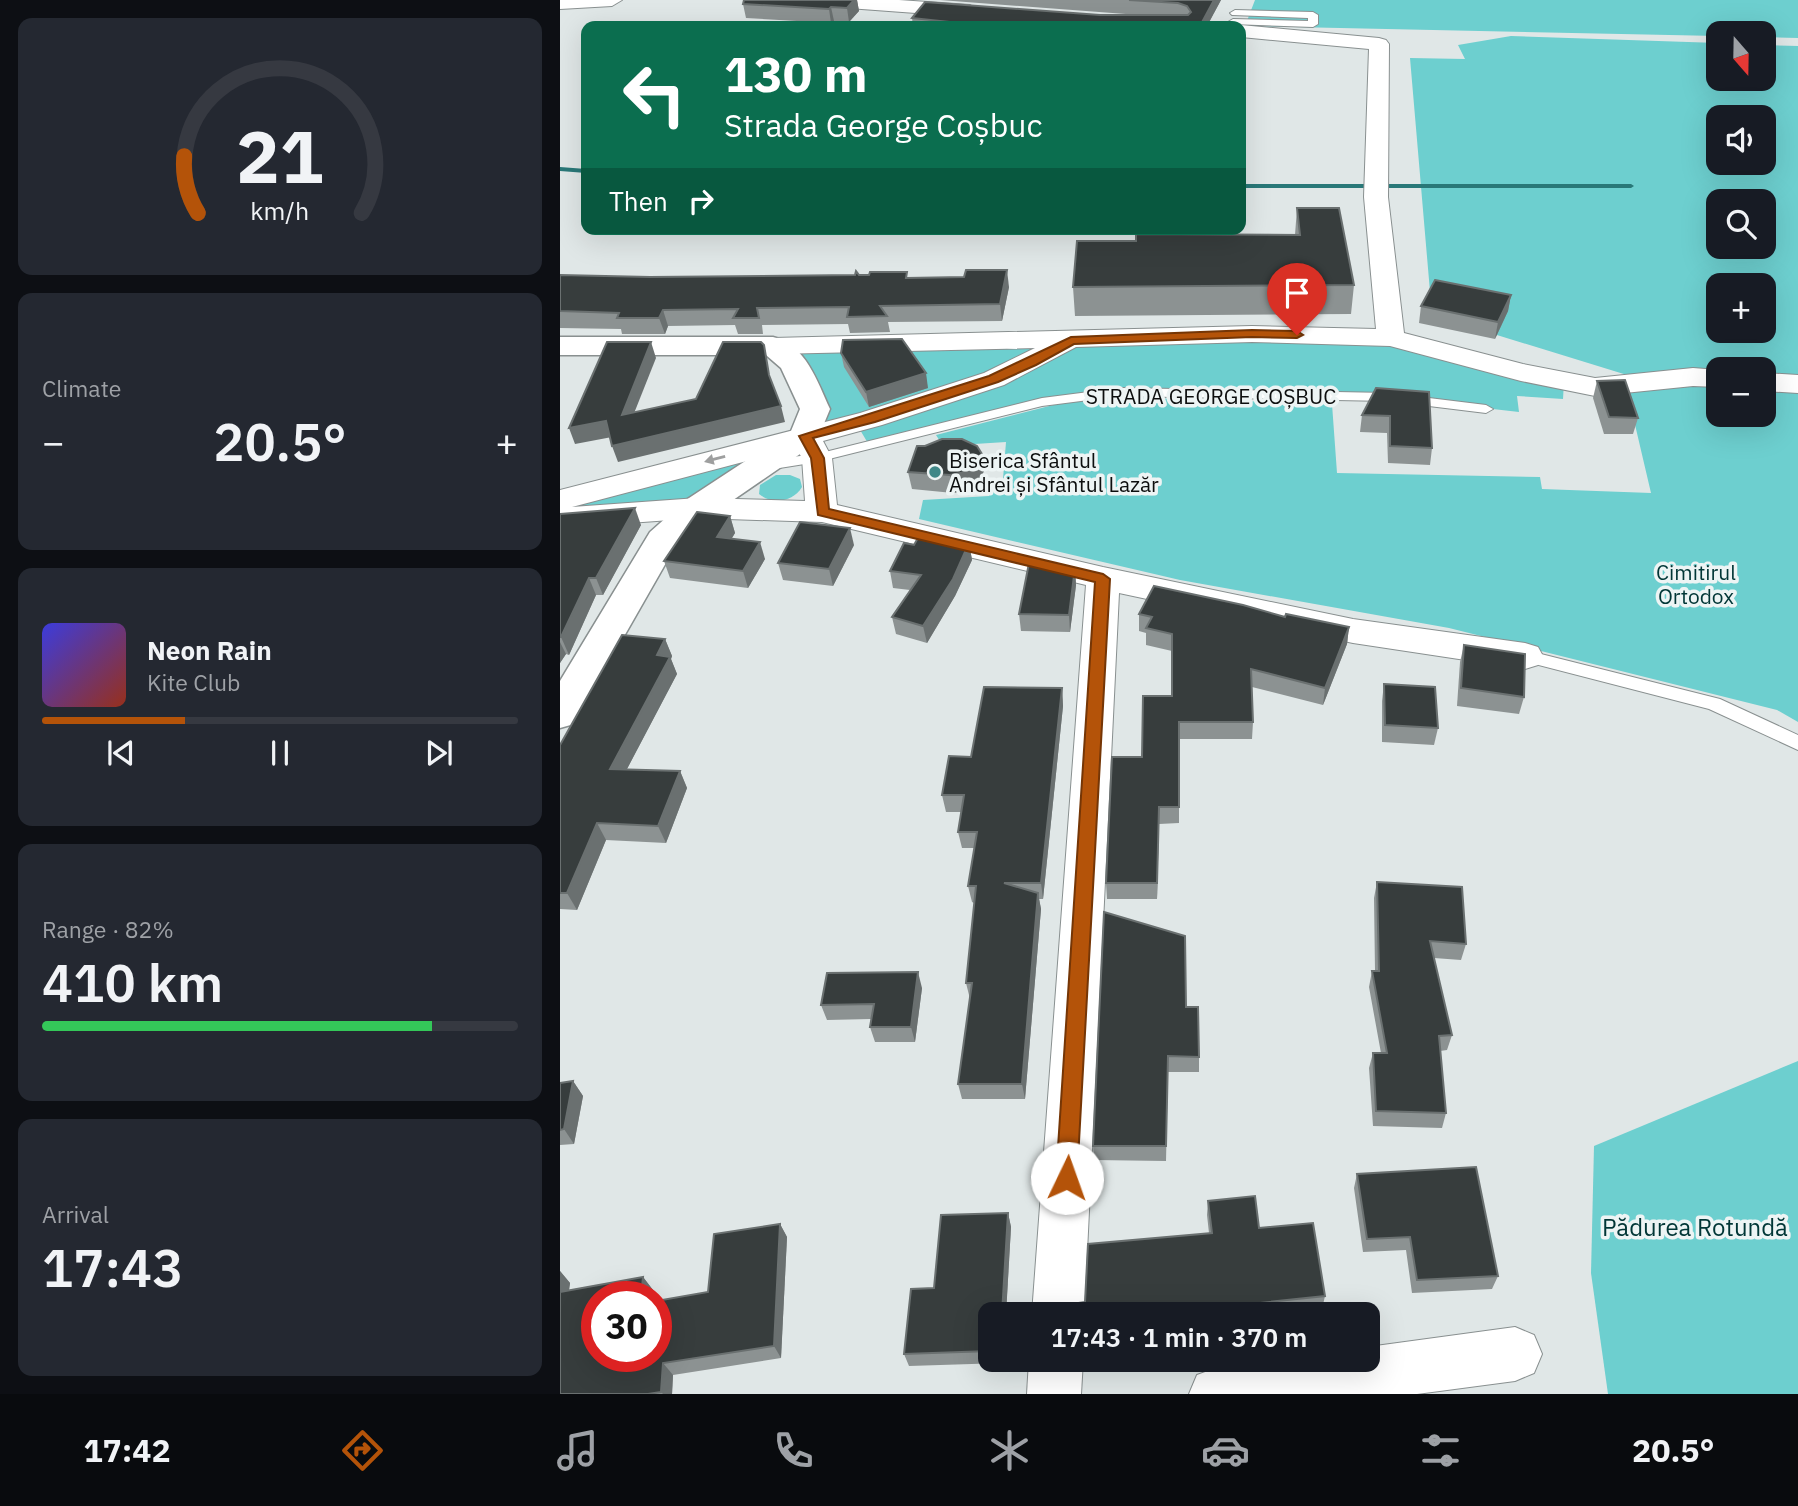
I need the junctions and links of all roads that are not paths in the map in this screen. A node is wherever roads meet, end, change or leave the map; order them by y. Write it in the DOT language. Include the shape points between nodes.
graph roads {
  1 [pos="612,0"];
  2 [pos="821,0"];
  3 [pos="560,3"];
  4 [pos="985,12"];
  5 [pos="1236,18"];
  6 [pos="1391,338"];
  7 [pos="1071,340"];
  8 [pos="560,346"];
  9 [pos="773,346"];
  10 [pos="1706,378"];
  11 [pos="1634,383"];
  12 [pos="1776,383"];
  13 [pos="1798,384"];
  14 [pos="1486,409"];
  15 [pos="811,447"];
  16 [pos="560,500"];
  17 [pos="698,508"];
  18 [pos="822,512"];
  19 [pos="560,518"];
  20 [pos="1103,579"];
  21 [pos="1525,656"];
  22 [pos="560,714"];
  23 [pos="1798,743"];
  24 [pos="1059,1302"];
  25 [pos="1515,1354"];
  26 [pos="1055,1372"];
  27 [pos="1054,1394"];
  28 [pos="1216,1394"];
  1 -- 3 [label="street"];
  2 -- 4 [label="street"];
  5 -- 5 [label="lane" via="1313,24 1313,15"];
  5 -- 6 [label="street" via="1379,44 1376,189"];
  6 -- 7 [label="street" via="1252,334"];
  6 -- 11 [label="street" via="1564,382 1595,387"];
  7 -- 9 [label="street"];
  7 -- 15 [label="street, STRADA GEORGE COȘBUC" via="994,379 871,419"];
  8 -- 9 [label="street"];
  9 -- 15 [label="street" via="794,364 815,409"];
  10 -- 11 [label="street"];
  12 -- 13 [label="street"];
  14 -- 15 [label="lane, STRADA GEORGE COȘBUC" via="1388,397 1120,392 1042,402"];
  15 -- 16 [label="street, STRADA GEORGE COȘBUC, one-way"];
  15 -- 17 [label="street" via="760,466"];
  15 -- 18 [label="street"];
  17 -- 18 [label="street"];
  17 -- 19 [label="street"];
  17 -- 22 [label="street" via="662,540"];
  18 -- 20 [label="street"];
  20 -- 21 [label="street" via="1353,631"];
  20 -- 24 [label="street"];
  21 -- 23 [label="lane" via="1714,704"];
  25 -- 28 [label="street"];
  26 -- 27 [label="street"];
}
